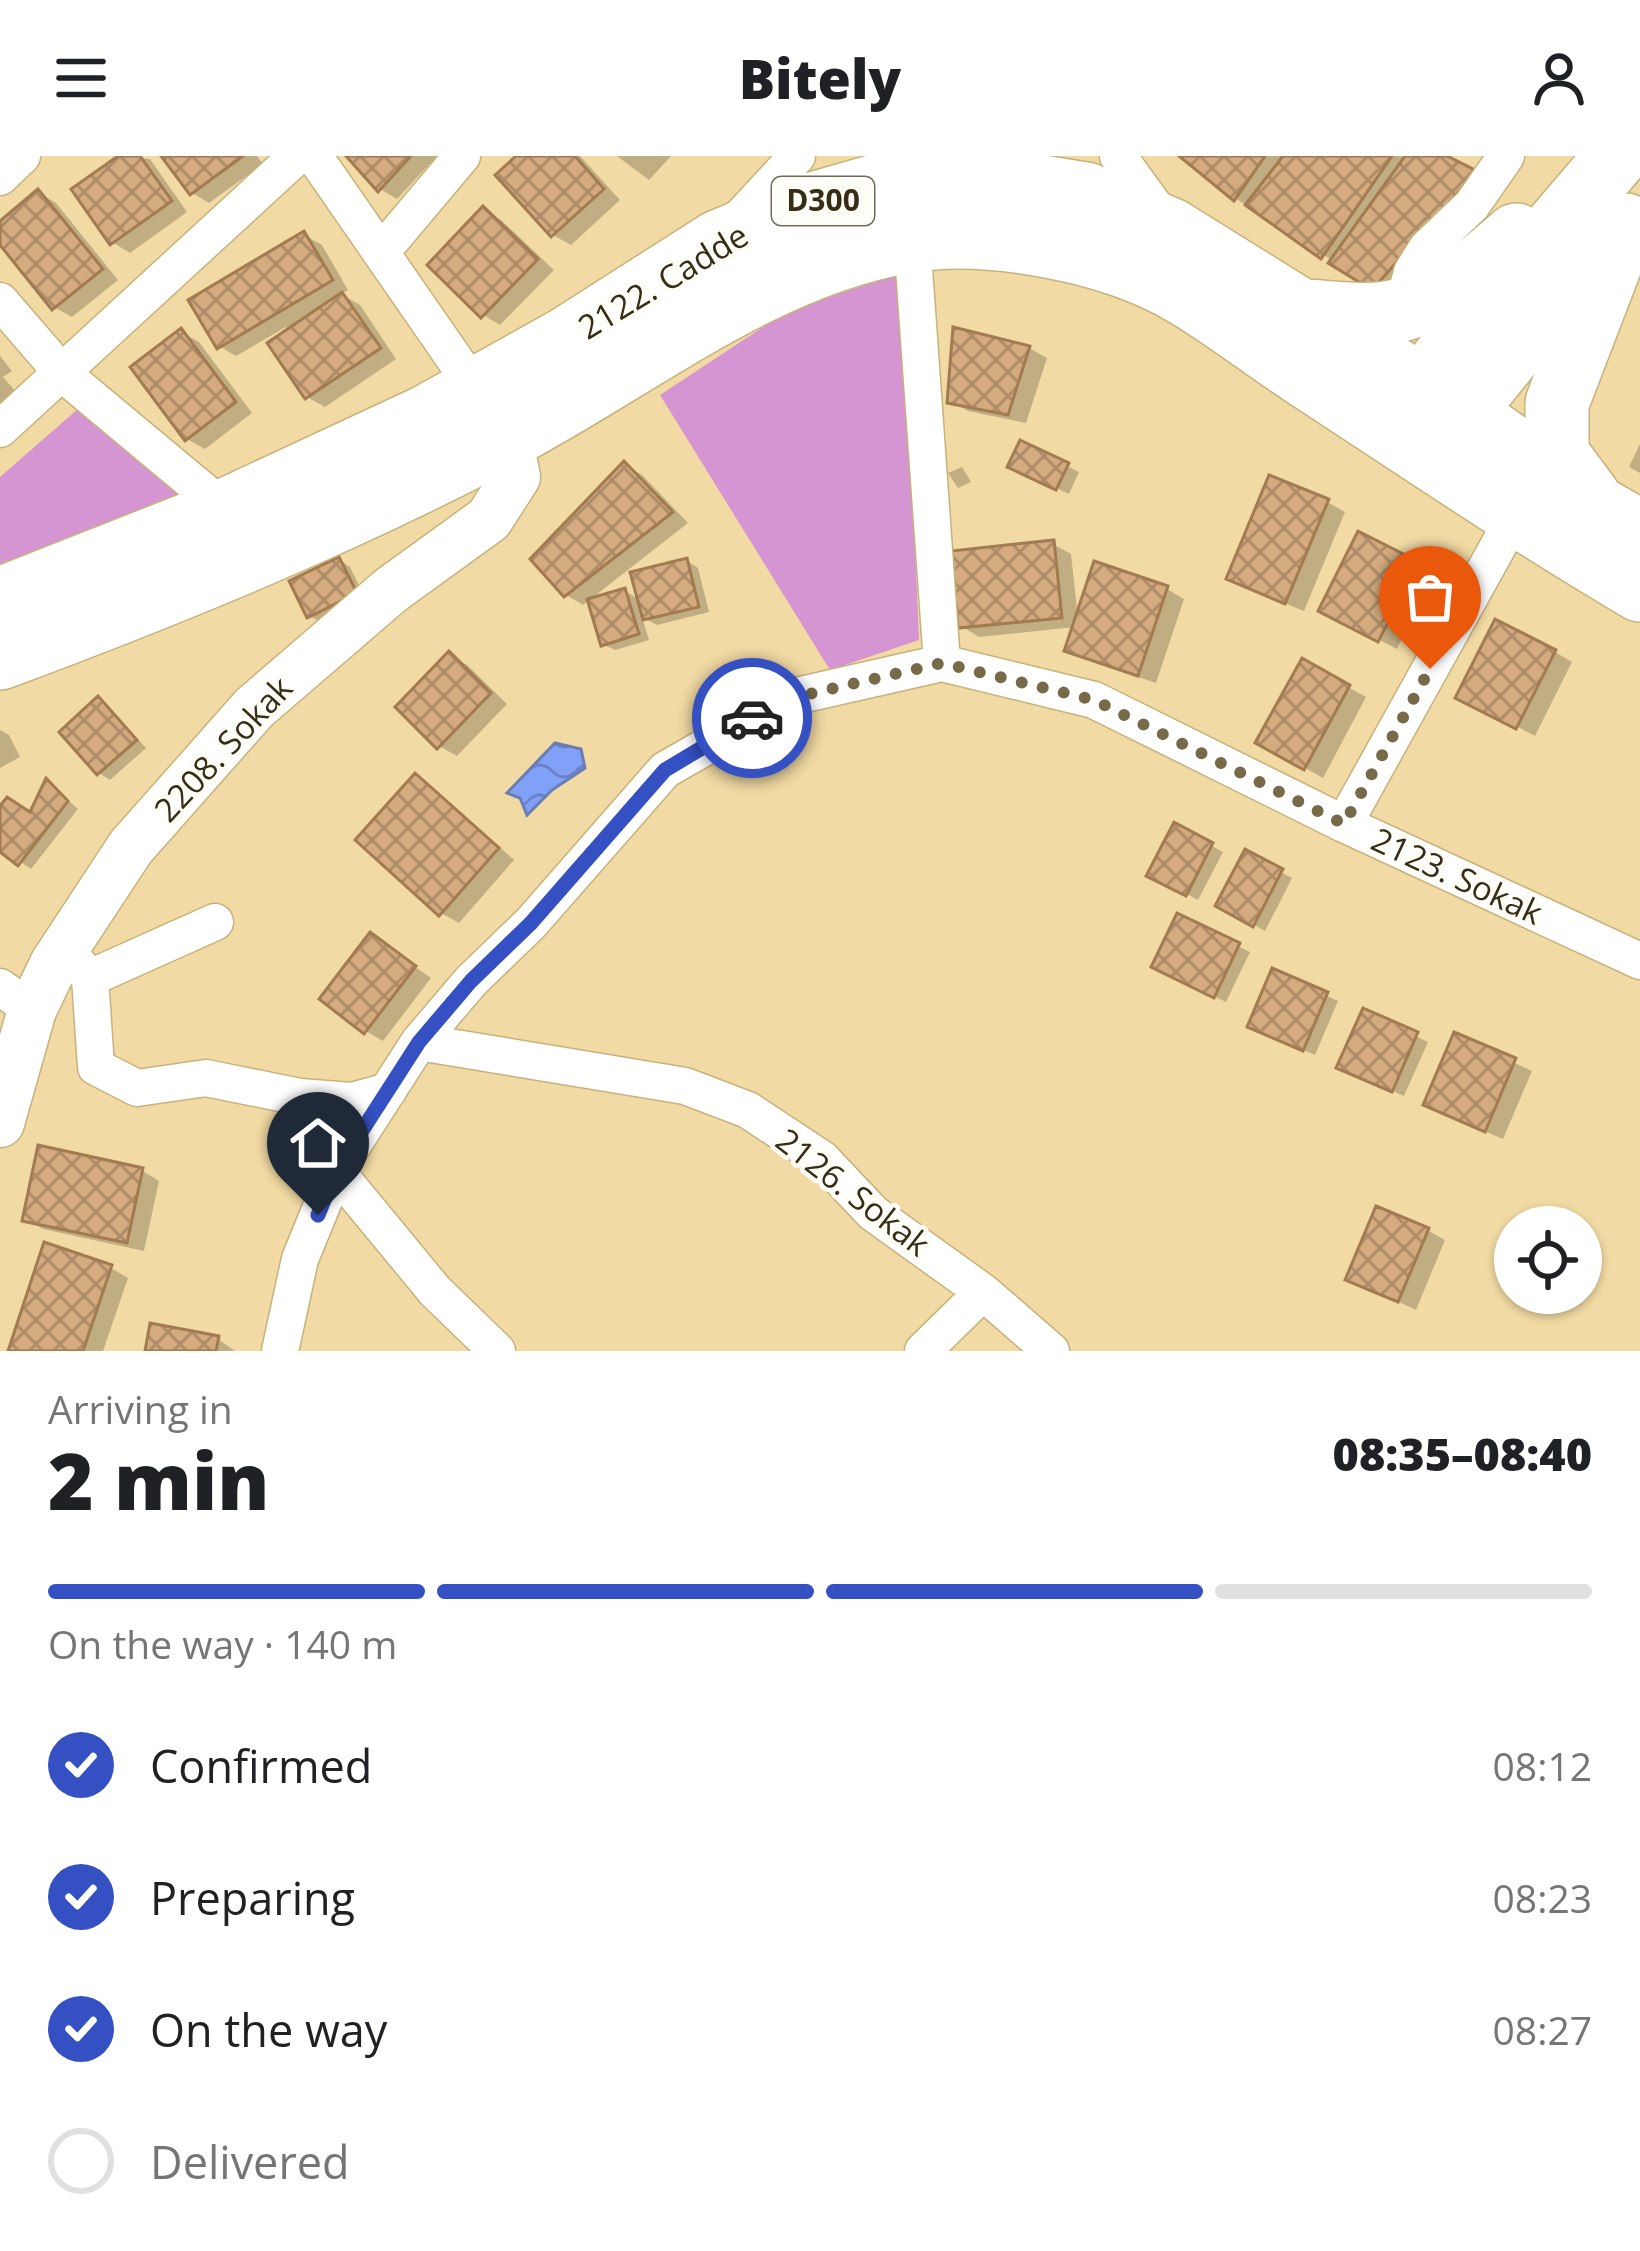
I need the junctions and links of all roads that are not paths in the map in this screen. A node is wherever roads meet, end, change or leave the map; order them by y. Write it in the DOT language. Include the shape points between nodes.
graph roads {
  1 [pos="22,156"];
  2 [pos="297,156"];
  3 [pos="314,156"];
  4 [pos="462,156"];
  5 [pos="796,156"];
  6 [pos="1118,156"];
  7 [pos="1613,156"];
  8 [pos="1500,158"];
  9 [pos="0,177"];
  10 [pos="1633,217"];
  11 [pos="912,240"];
  12 [pos="718,242"];
  13 [pos="382,251"];
  14 [pos="1166,256"];
  15 [pos="0,301"];
  16 [pos="1402,309"];
  17 [pos="1301,310"];
  18 [pos="63,374"];
  19 [pos="492,414"];
  20 [pos="1441,414"];
  21 [pos="0,429"];
  22 [pos="226,510"];
  23 [pos="1516,514"];
  24 [pos="1619,520"];
  25 [pos="1640,590"];
  26 [pos="0,599"];
  27 [pos="0,658"];
  28 [pos="942,663"];
  29 [pos="1344,824"];
  30 [pos="215,922"];
  31 [pos="1640,961"];
  32 [pos="77,963"];
  33 [pos="16,999"];
  34 [pos="419,1042"];
  35 [pos="388,1091"];
  36 [pos="0,1123"];
  37 [pos="336,1171"];
  38 [pos="983,1292"];
  39 [pos="280,1351"];
  40 [pos="497,1351"];
  41 [pos="923,1351"];
  42 [pos="1052,1351"];
  1 -- 9 [label="street"];
  2 -- 18 [label="street"];
  3 -- 13 [label="street"];
  4 -- 13 [label="street"];
  5 -- 12 [label="street"];
  6 -- 14 [label="street"];
  7 -- 16 [label="highway" via="1475,270"];
  7 -- 20 [label="highway" via="1442,362"];
  8 -- 16 [label="street" via="1472,206 1427,248"];
  10 -- 20 [label="highway"];
  10 -- 24 [label="highway" via="1557,403 1557,454"];
  11 -- 14 [label="highway, 2122. Cadde / D300"];
  11 -- 19 [label="highway, 2122. Cadde / D300" via="791,274"];
  11 -- 28 [label="street"];
  12 -- 14 [label="highway, 2122. Cadde / D300" via="799,208 939,178 1086,194"];
  12 -- 19 [label="highway, 2122. Cadde / D300" via="566,339"];
  13 -- 19 [label="street"];
  14 -- 17 [label="highway, 2122. Cadde / D300"];
  14 -- 20 [label="highway" via="1247,320"];
  14 -- 23 [label="highway, 2122. Cadde / D300"];
  15 -- 18 [label="street"];
  16 -- 17 [label="highway"];
  17 -- 20 [label="highway, 2122. Cadde / D300"];
  18 -- 21 [label="street"];
  18 -- 22 [label="street"];
  19 -- 22 [label="highway, 2122. Cadde / D300" via="363,448"];
  19 -- 27 [label="highway, 2122. Cadde / D300" via="231,569"];
  19 -- 32 [label="street, 2208. Sokak" via="516,477 489,520 391,590 254,708 131,847"];
  20 -- 23 [label="highway"];
  20 -- 24 [label="highway, 2122. Cadde / D300"];
  22 -- 26 [label="highway, 2122. Cadde / D300"];
  23 -- 25 [label="highway, 2122. Cadde / D300"];
  23 -- 29 [label="street"];
  28 -- 29 [label="street, 2123. Sokak" via="1094,700"];
  28 -- 34 [label="street, 2123. Sokak" via="792,698 665,770"];
  29 -- 31 [label="street, 2123. Sokak"];
  30 -- 32 [label="street"];
  32 -- 33 [label="street, 2208. Sokak"];
  32 -- 35 [label="street" via="96,1067 137,1088 206,1078 352,1101"];
  33 -- 36 [label="street, 2208. Sokak"];
  34 -- 35 [label="street, 2123. Sokak"];
  34 -- 38 [label="street, 2126. Sokak" via="685,1086 748,1110"];
  35 -- 37 [label="street, 2123. Sokak"];
  37 -- 39 [label="street, 2123. Sokak" via="300,1258"];
  37 -- 40 [label="street" via="435,1291"];
  38 -- 41 [label="street"];
  38 -- 42 [label="street, 2126. Sokak"];
}
